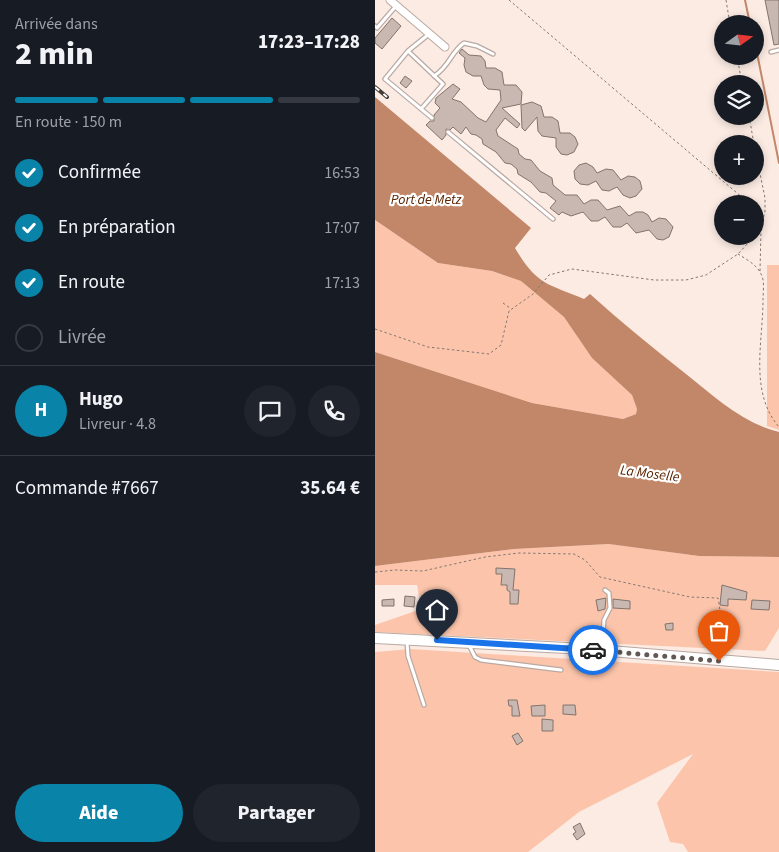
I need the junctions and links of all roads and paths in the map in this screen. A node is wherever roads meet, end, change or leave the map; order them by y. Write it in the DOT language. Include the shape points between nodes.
graph roads {
  1 [pos="390,0"];
  2 [pos="509,0"];
  3 [pos="726,0"];
  4 [pos="396,6"];
  5 [pos="728,15"];
  6 [pos="375,26"];
  7 [pos="429,33"];
  8 [pos="445,47"];
  9 [pos="779,50"];
  10 [pos="408,51"];
  11 [pos="771,52"];
  12 [pos="493,54"];
  13 [pos="434,76"];
  14 [pos="421,109"];
  15 [pos="432,118"];
  16 [pos="448,132"];
  17 [pos="762,185"];
  18 [pos="738,195"];
  19 [pos="764,209"];
  20 [pos="553,219"];
  21 [pos="746,245"];
  22 [pos="761,245"];
  23 [pos="737,254"];
  24 [pos="760,271"];
  25 [pos="503,303"];
  26 [pos="511,308"];
  27 [pos="375,330"];
  28 [pos="779,427"];
  29 [pos="375,572"];
  30 [pos="605,590"];
  31 [pos="375,638"];
  32 [pos="407,639"];
  33 [pos="468,642"];
  34 [pos="602,651"];
  35 [pos="730,662"];
  36 [pos="779,665"];
  37 [pos="561,670"];
  38 [pos="423,705"];
  1 -- 4 [label="street"];
  2 -- 18 [label="path"];
  3 -- 5 [label="path"];
  4 -- 6 [label="lane" via="377,28"];
  4 -- 7 [label="street"];
  7 -- 8 [label="street"];
  7 -- 10 [label="lane"];
  9 -- 11 [label="lane"];
  10 -- 13 [label="lane"];
  10 -- 14 [label="lane" via="385,79"];
  12 -- 13 [label="lane" via="464,43 454,50 448,64"];
  13 -- 14 [label="lane" via="443,84"];
  14 -- 15 [label="lane"];
  16 -- 20 [label="lane"];
  17 -- 19 [label="path"];
  21 -- 23 [label="path"];
  22 -- 24 [label="path"];
  23 -- 24 [label="path"];
  23 -- 26 [label="path" via="706,275 686,280 654,280 571,269 549,275 533,294"];
  24 -- 28 [label="path" via="763,277 763,323 759,368 765,405"];
  25 -- 26 [label="path"];
  26 -- 27 [label="path" via="501,345 489,354 428,347"];
  29 -- 35 [label="path" via="423,572 485,556 574,554 585,560 600,577 690,597 717,598 722,615 720,628"];
  30 -- 34 [label="lane" via="609,593 611,608 605,620"];
  31 -- 32 [label="main road"];
  32 -- 33 [label="main road"];
  32 -- 38 [label="lane" via="408,656"];
  33 -- 34 [label="main road"];
  33 -- 37 [label="lane" via="469,650 481,660"];
  34 -- 35 [label="main road"];
  35 -- 36 [label="main road"];
}
